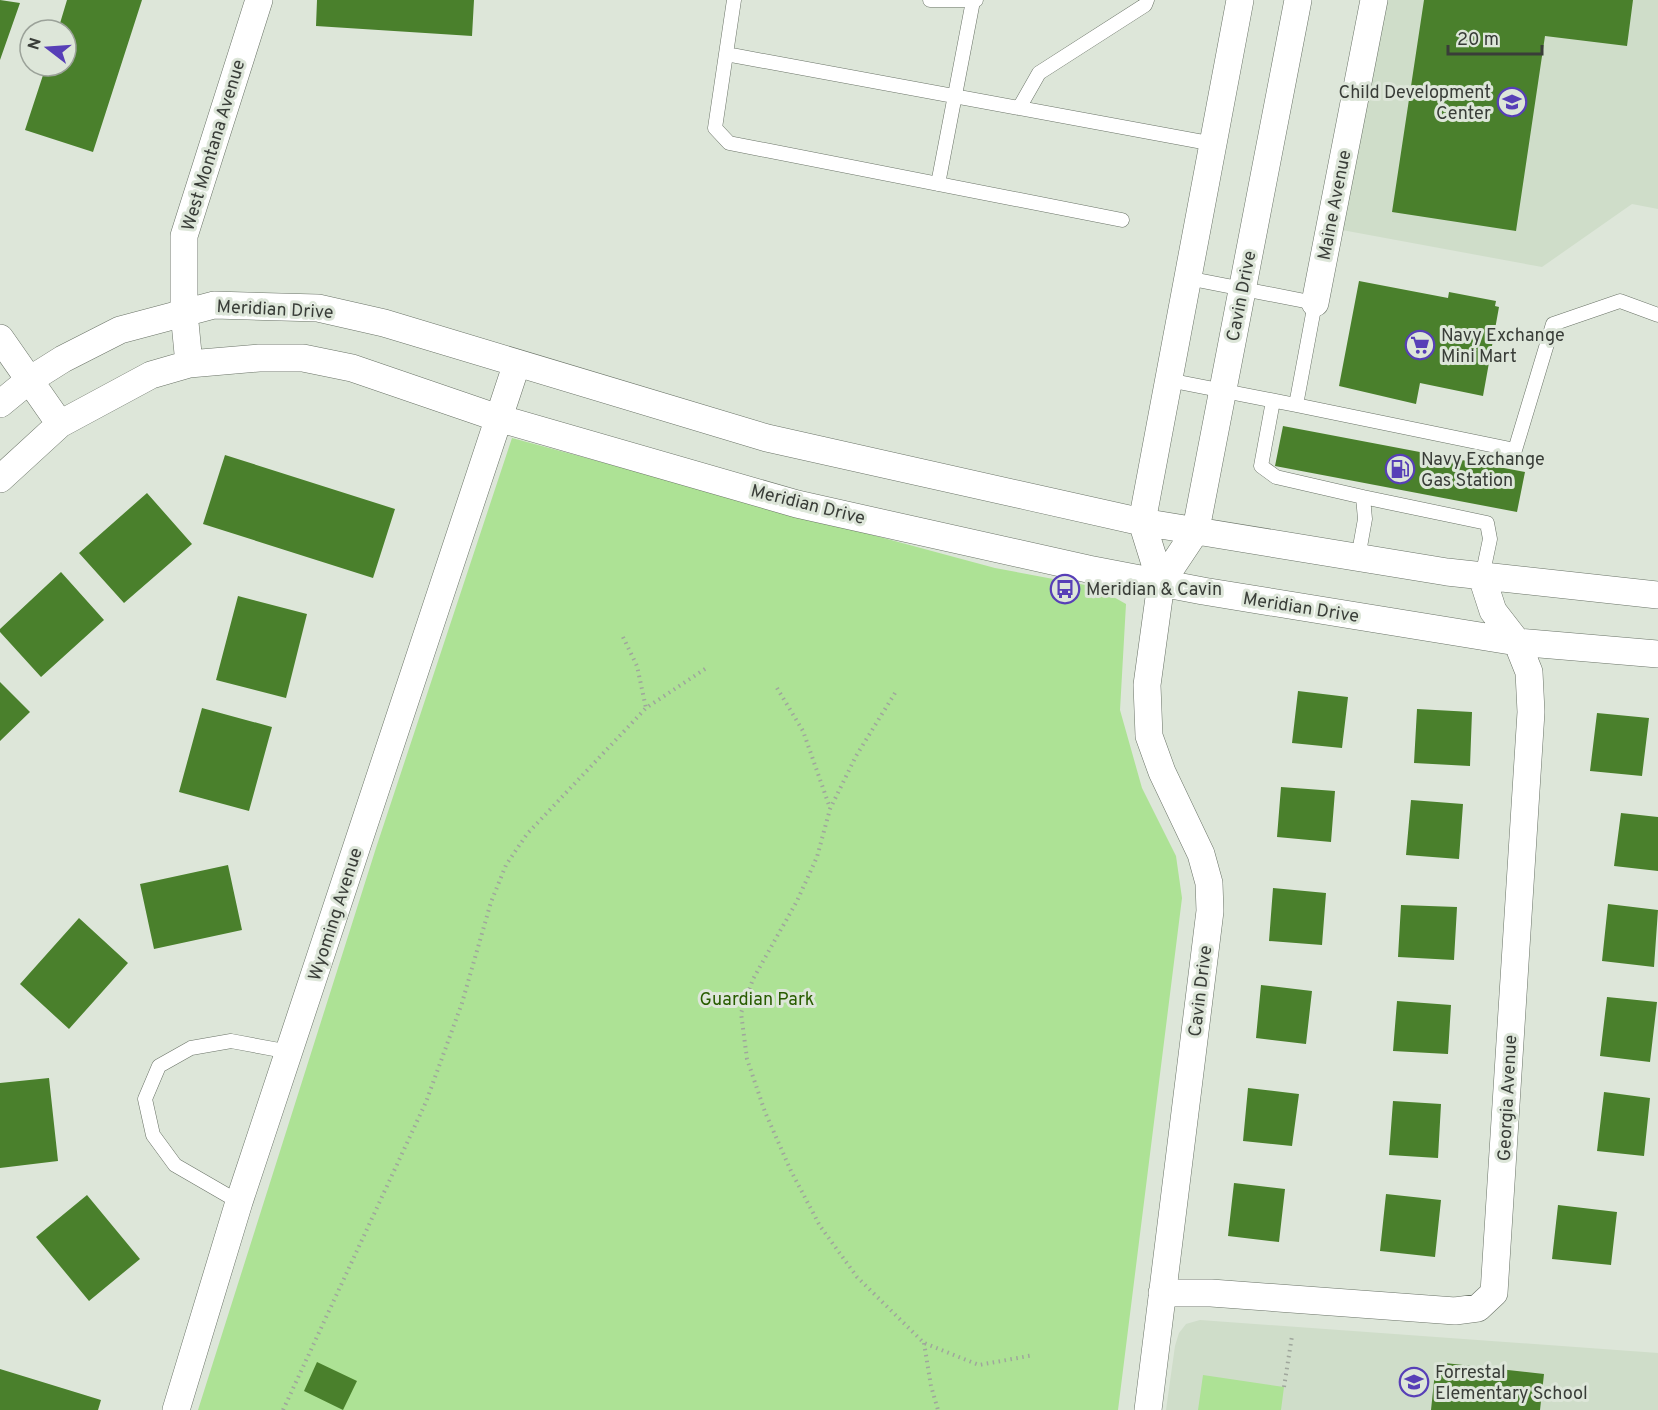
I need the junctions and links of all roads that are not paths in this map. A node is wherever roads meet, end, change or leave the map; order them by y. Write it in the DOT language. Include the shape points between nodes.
graph roads {
  1 [pos="259,0"];
  2 [pos="734,0"];
  3 [pos="930,0"];
  4 [pos="1147,0"];
  5 [pos="1240,0"];
  6 [pos="1298,0"];
  7 [pos="1374,0"];
  8 [pos="974,1"];
  9 [pos="726,54"];
  10 [pos="956,97"];
  11 [pos="1019,108"];
  12 [pos="1214,144"];
  13 [pos="939,184"];
  14 [pos="1122,220"];
  15 [pos="1187,279"];
  16 [pos="1243,290"];
  17 [pos="1315,303"];
  18 [pos="184,312"];
  19 [pos="1658,315"];
  20 [pos="0,338"];
  21 [pos="517,363"];
  22 [pos="189,364"];
  23 [pos="1168,380"];
  24 [pos="28,381"];
  25 [pos="1222,391"];
  26 [pos="1273,401"];
  27 [pos="0,404"];
  28 [pos="1296,405"];
  29 [pos="498,418"];
  30 [pos="60,424"];
  31 [pos="0,479"];
  32 [pos="1363,497"];
  33 [pos="1143,522"];
  34 [pos="1195,532"];
  35 [pos="1359,558"];
  36 [pos="1482,577"];
  37 [pos="1161,583"];
  38 [pos="1658,595"];
  39 [pos="1517,642"];
  40 [pos="1658,654"];
  41 [pos="290,1052"];
  42 [pos="239,1202"];
  43 [pos="1162,1293"];
  44 [pos="176,1410"];
  45 [pos="1148,1410"];
  1 -- 18 [label="street, West Montana Avenue" via="184,236"];
  2 -- 9 [label="lane"];
  3 -- 8 [label="lane"];
  4 -- 11 [label="lane" via="1145,5 1039,73"];
  5 -- 12 [label="street, Cavin Drive"];
  6 -- 16 [label="street, Cavin Drive"];
  7 -- 17 [label="street, Maine Avenue"];
  8 -- 10 [label="lane"];
  9 -- 10 [label="lane"];
  9 -- 13 [label="lane" via="715,128 729,143"];
  10 -- 11 [label="lane"];
  10 -- 13 [label="lane"];
  11 -- 12 [label="lane"];
  12 -- 15 [label="street, Cavin Drive"];
  13 -- 14 [label="lane"];
  15 -- 16 [label="lane"];
  15 -- 23 [label="street, Cavin Drive"];
  16 -- 17 [label="lane"];
  16 -- 25 [label="street, Cavin Drive"];
  17 -- 28 [label="lane"];
  18 -- 21 [label="street, Meridian Drive" via="214,305 318,308 384,323"];
  18 -- 22 [label="street, West Montana Avenue"];
  18 -- 24 [label="street, Meridian Drive" via="120,330"];
  19 -- 28 [label="lane" via="1620,301 1553,324 1515,450"];
  20 -- 24 [label="street"];
  21 -- 29 [label="street, Wyoming Avenue"];
  21 -- 33 [label="street, Meridian Drive" via="767,438"];
  22 -- 29 [label="street, Meridian Drive" via="303,358 352,368"];
  22 -- 30 [label="street, Meridian Drive" via="151,375"];
  23 -- 25 [label="lane"];
  23 -- 33 [label="street, Cavin Drive"];
  24 -- 27 [label="street, Meridian Drive"];
  24 -- 30 [label="street"];
  25 -- 26 [label="lane"];
  25 -- 34 [label="street, Cavin Drive"];
  26 -- 28 [label="lane"];
  26 -- 32 [label="lane" via="1261,466 1276,477"];
  29 -- 37 [label="street, Meridian Drive" via="797,504"];
  29 -- 41 [label="street, Wyoming Avenue"];
  30 -- 31 [label="street, Meridian Drive"];
  32 -- 35 [label="lane" via="1365,519"];
  32 -- 36 [label="lane" via="1487,523 1490,538"];
  33 -- 34 [label="street, Meridian Drive"];
  33 -- 37 [label="street, Cavin Drive"];
  34 -- 35 [label="street, Meridian Drive"];
  34 -- 37 [label="street, Cavin Drive"];
  35 -- 36 [label="street, Meridian Drive"];
  36 -- 38 [label="street, Meridian Drive"];
  36 -- 39 [label="street, Georgia Avenue" via="1494,611"];
  37 -- 39 [label="street, Meridian Drive"];
  37 -- 43 [label="street, Cavin Drive" via="1147,685 1149,736 1200,854 1209,883 1210,912"];
  39 -- 40 [label="street, Meridian Drive"];
  39 -- 43 [label="street, Georgia Avenue" via="1528,672 1531,712 1494,1293 1478,1308 1455,1311 1211,1293"];
  41 -- 42 [label="street, Wyoming Avenue"];
  41 -- 42 [label="lane" via="231,1041 190,1048 159,1066 145,1099 153,1135 175,1165"];
  42 -- 44 [label="street, Wyoming Avenue"];
  43 -- 45 [label="street, Cavin Drive"];
}
